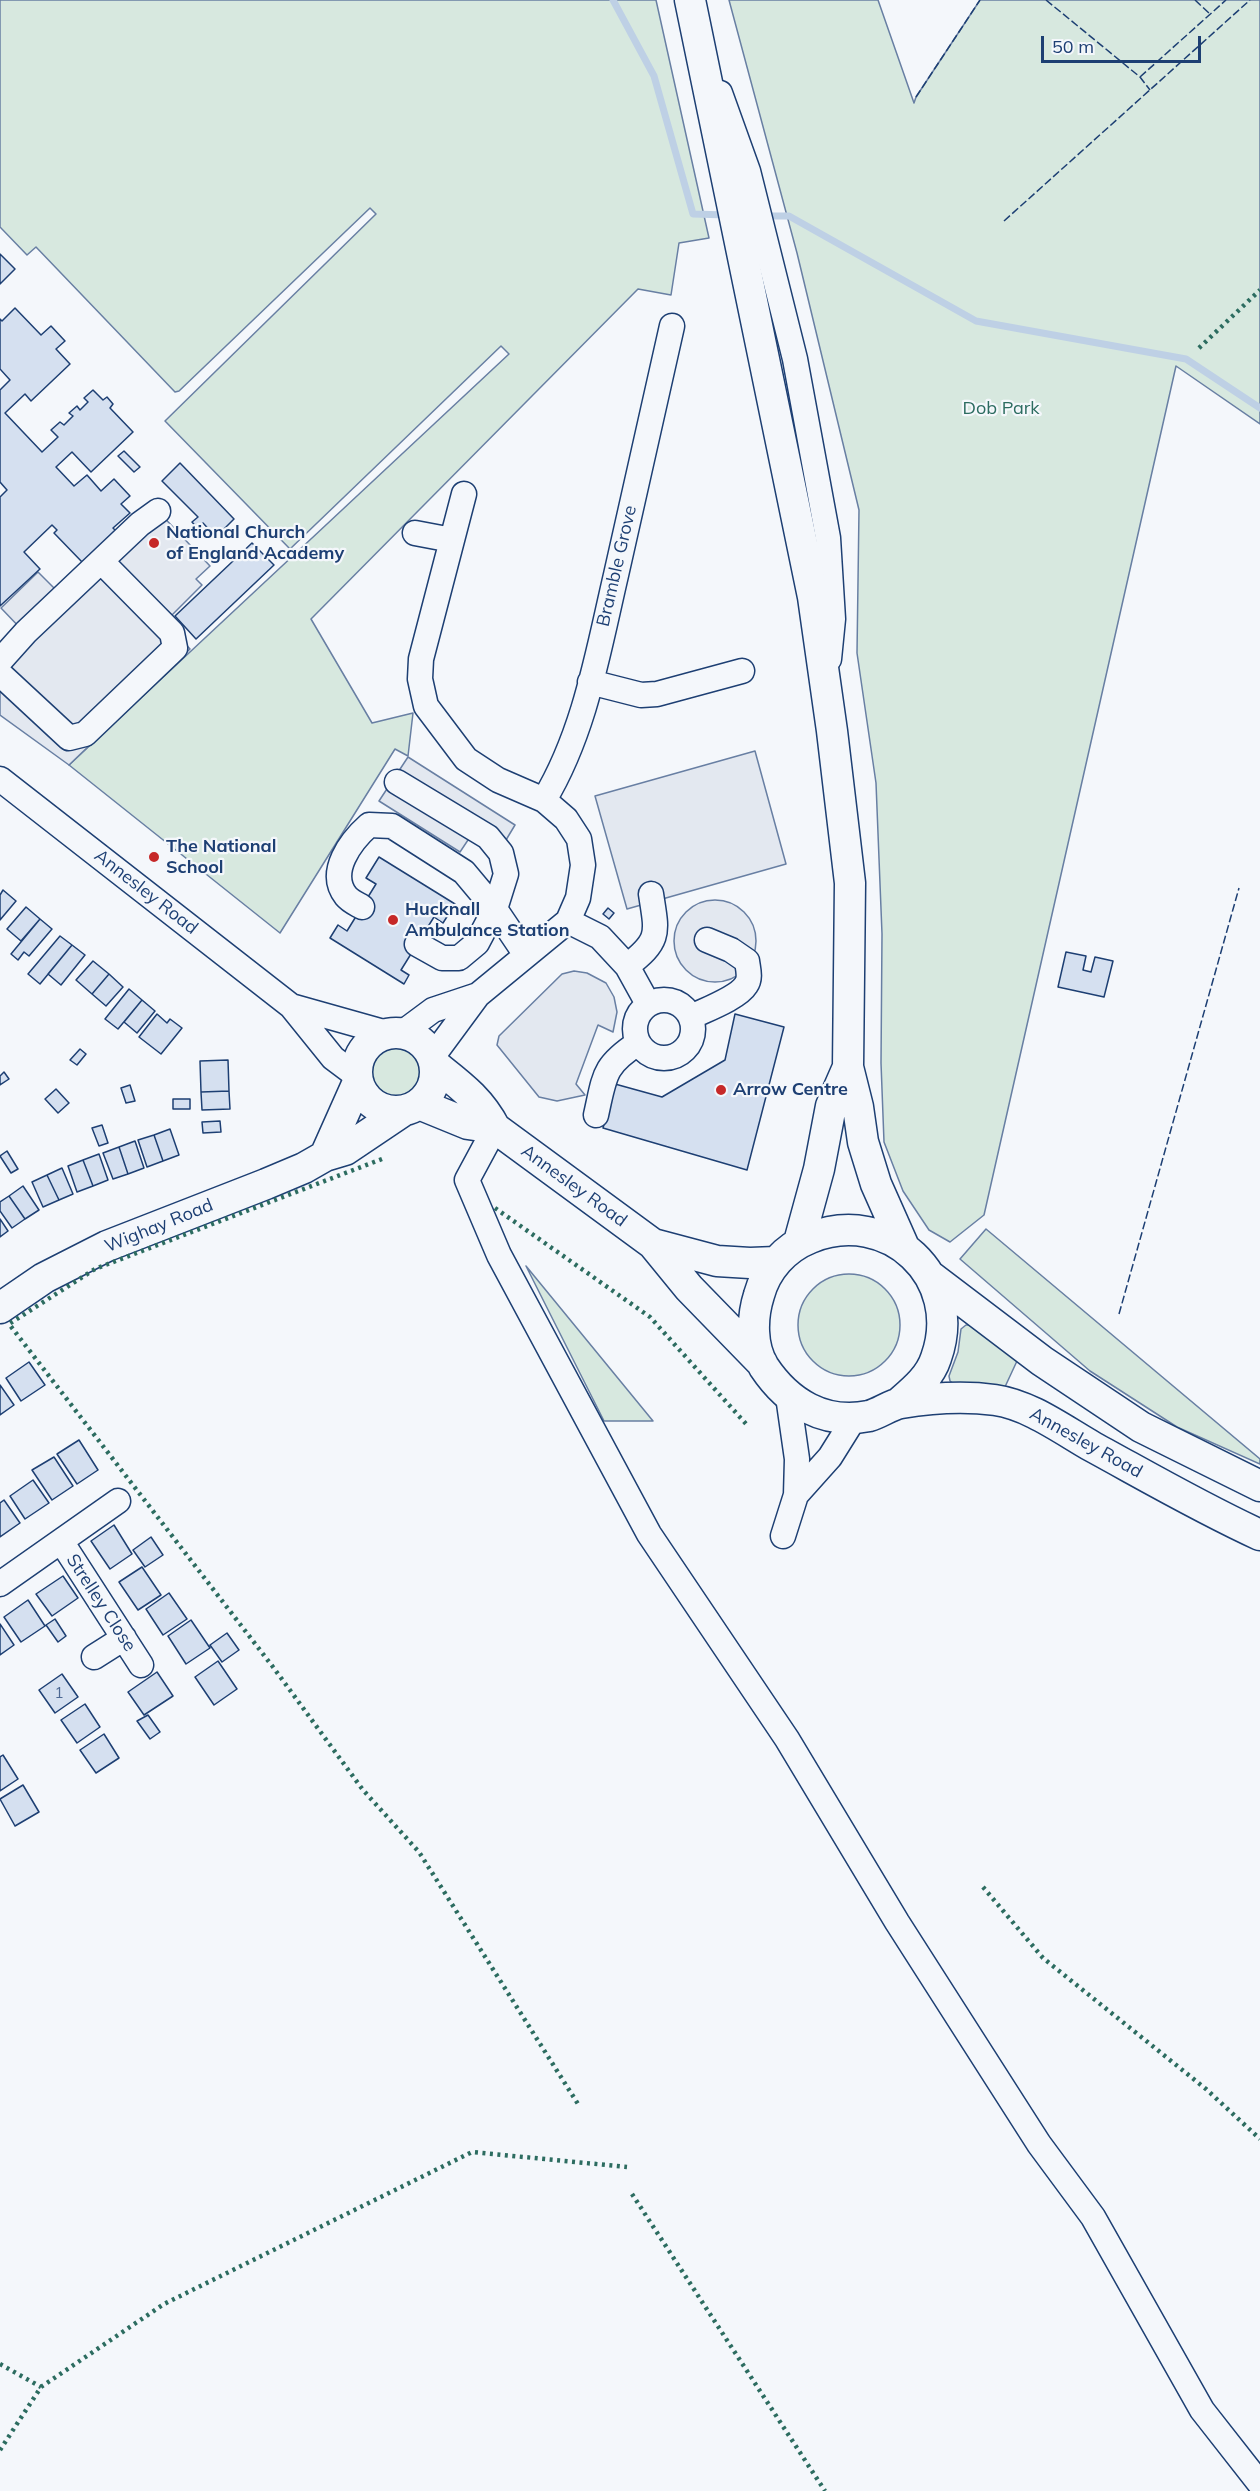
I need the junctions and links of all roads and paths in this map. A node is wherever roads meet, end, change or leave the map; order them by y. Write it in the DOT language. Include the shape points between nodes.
graph roads {
  1 [pos="690,0"];
  2 [pos="672,326"];
  3 [pos="464,494"];
  4 [pos="158,511"];
  5 [pos="415,533"];
  6 [pos="452,540"];
  7 [pos="101,561"];
  8 [pos="0,661"];
  9 [pos="742,671"];
  10 [pos="0,674"];
  11 [pos="590,682"];
  12 [pos="0,779"];
  13 [pos="397,782"];
  14 [pos="544,800"];
  15 [pos="651,894"];
  16 [pos="362,907"];
  17 [pos="495,909"];
  18 [pos="568,921"];
  19 [pos="707,939"];
  20 [pos="417,944"];
  21 [pos="526,955"];
  22 [pos="627,966"];
  23 [pos="478,995"];
  24 [pos="648,1004"];
  25 [pos="291,1006"];
  26 [pos="691,1017"];
  27 [pos="395,1033"];
  28 [pos="638,1043"];
  29 [pos="434,1060"];
  30 [pos="848,1067"];
  31 [pos="357,1079"];
  32 [pos="411,1107"];
  33 [pos="596,1115"];
  34 [pos="495,1128"];
  35 [pos="325,1156"];
  36 [pos="799,1242"];
  37 [pos="653,1244"];
  38 [pos="904,1247"];
  39 [pos="776,1262"];
  40 [pos="930,1276"];
  41 [pos="0,1308"];
  42 [pos="762,1364"];
  43 [pos="788,1396"];
  44 [pos="899,1403"];
  45 [pos="855,1417"];
  46 [pos="1260,1486"];
  47 [pos="796,1494"];
  48 [pos="118,1501"];
  49 [pos="1260,1535"];
  50 [pos="783,1536"];
  51 [pos="61,1541"];
  52 [pos="0,1584"];
  53 [pos="124,1638"];
  54 [pos="94,1657"];
  55 [pos="141,1665"];
  56 [pos="1260,2484"];
  1 -- 30 [label="main road" via="813,597 850,883"];
  2 -- 11 [label="street, Bramble Grove"];
  3 -- 6 [label="street"];
  4 -- 7 [label="street"];
  5 -- 6 [label="street"];
  6 -- 14 [label="street" via="421,659 420,680 426,706 466,759"];
  7 -- 8 [label="street"];
  7 -- 10 [label="street" via="172,633 175,648 85,734 69,738"];
  9 -- 11 [label="street" via="657,694 641,695"];
  11 -- 14 [label="street, Bramble Grove" via="569,754"];
  12 -- 25 [label="street, Annesley Road"];
  13 -- 17 [label="street" via="488,837 501,853 506,874"];
  14 -- 18 [label="street" via="573,828 582,852 582,881"];
  15 -- 22 [label="street" via="657,929 649,949"];
  16 -- 17 [label="street" via="347,898 339,874 354,838 369,825 392,826 464,872"];
  17 -- 20 [label="street" via="477,943 459,958 442,958"];
  17 -- 21 [label="street"];
  18 -- 21 [label="street"];
  18 -- 22 [label="street" via="600,937"];
  19 -- 26 [label="street" via="747,961 749,974 746,985 734,996"];
  21 -- 23 [label="street"];
  22 -- 24 [label="street"];
  23 -- 27 [label="street" via="433,1010"];
  23 -- 29 [label="street"];
  24 -- 26 [label="street" via="673,1000"];
  24 -- 28 [label="street" via="635,1026"];
  25 -- 27 [label="street, Annesley Road"];
  25 -- 31 [label="street, Annesley Road" via="333,1058"];
  26 -- 28 [label="street" via="693,1035 677,1055 651,1055"];
  27 -- 29 [label="main road" via="416,1038"];
  27 -- 31 [label="main road" via="374,1039 364,1049"];
  28 -- 33 [label="street" via="617,1057 606,1073"];
  29 -- 32 [label="main road" via="433,1087"];
  29 -- 34 [label="main road, Annesley Road" via="485,1109"];
  30 -- 36 [label="main road" via="831,1106"];
  30 -- 38 [label="main road" via="876,1184"];
  31 -- 32 [label="main road" via="364,1095 375,1105 389,1111"];
  31 -- 35 [label="main road"];
  32 -- 34 [label="main road, Annesley Road"];
  32 -- 35 [label="main road, Wighay Road" via="345,1150"];
  34 -- 37 [label="main road, Annesley Road"];
  34 -- 56 [label="street" via="467,1180 499,1255 649,1534 787,1739 897,1922 1039,2145 1093,2217 1202,2410"];
  35 -- 41 [label="main road, Wighay Road" via="266,1184 107,1246 44,1278"];
  36 -- 38 [label="main road" via="825,1232 852,1229 879,1234"];
  36 -- 39 [label="main road"];
  37 -- 39 [label="main road, Annesley Road" via="717,1261"];
  37 -- 42 [label="main road, Annesley Road" via="688,1288"];
  38 -- 40 [label="main road"];
  39 -- 42 [label="main road" via="762,1285 754,1311 754,1338"];
  40 -- 44 [label="main road" via="941,1303 943,1332 936,1360 921,1384"];
  40 -- 46 [label="main road" via="1042,1361 1141,1427"];
  42 -- 43 [label="main road"];
  43 -- 45 [label="main road" via="807,1409 837,1418"];
  43 -- 47 [label="street" via="797,1459"];
  44 -- 45 [label="main road" via="869,1416"];
  44 -- 49 [label="main road, Annesley Road" via="950,1398 996,1400 1024,1408"];
  45 -- 47 [label="street" via="830,1457"];
  47 -- 50 [label="street"];
  48 -- 51 [label="street"];
  51 -- 52 [label="street"];
  51 -- 53 [label="street, Strelley Close"];
  53 -- 54 [label="street"];
  53 -- 55 [label="street, Strelley Close"];
}
